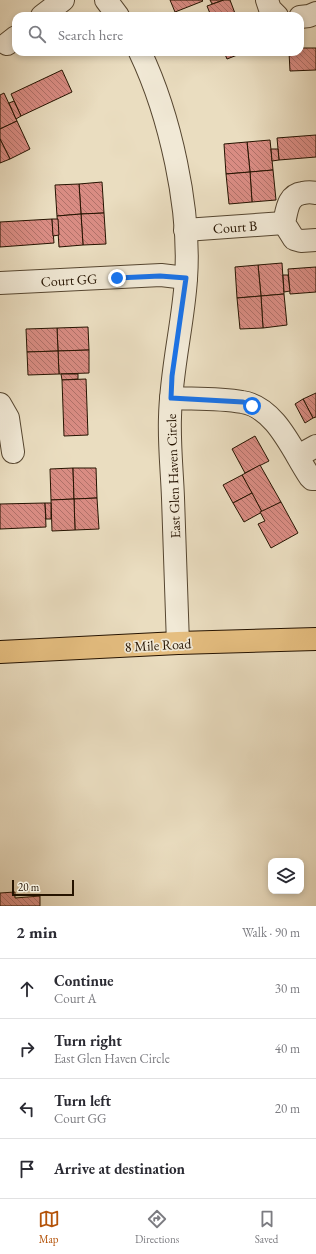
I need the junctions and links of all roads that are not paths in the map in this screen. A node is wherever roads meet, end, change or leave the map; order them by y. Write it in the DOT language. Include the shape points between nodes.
graph roads {
  1 [pos="63,0"];
  2 [pos="106,0"];
  3 [pos="267,0"];
  4 [pos="47,12"];
  5 [pos="115,12"];
  6 [pos="274,12"];
  7 [pos="316,13"];
  8 [pos="304,17"];
  9 [pos="142,56"];
  10 [pos="316,193"];
  11 [pos="284,223"];
  12 [pos="185,230"];
  13 [pos="316,240"];
  14 [pos="186,278"];
  15 [pos="0,283"];
  16 [pos="171,398"];
  17 [pos="0,404"];
  18 [pos="307,451"];
  19 [pos="13,452"];
  20 [pos="316,479"];
  21 [pos="316,639"];
  22 [pos="178,644"];
  23 [pos="0,652"];
  1 -- 4 [label="street"];
  2 -- 5 [label="street"];
  3 -- 6 [label="street"];
  7 -- 8 [label="street"];
  9 -- 12 [label="street, East Glen Haven Circle" via="160,102 173,150"];
  10 -- 11 [label="street" via="299,193 293,196"];
  11 -- 12 [label="street, Court B"];
  11 -- 13 [label="street" via="294,239"];
  12 -- 14 [label="street, East Glen Haven Circle"];
  14 -- 15 [label="street, Court GG" via="160,276"];
  14 -- 16 [label="street, East Glen Haven Circle"];
  16 -- 18 [label="street" via="243,402 270,417 282,431"];
  16 -- 22 [label="street, East Glen Haven Circle"];
  17 -- 19 [label="street" via="8,418"];
  18 -- 20 [label="street" via="310,477"];
  21 -- 22 [label="main road, 8 Mile Road"];
  22 -- 23 [label="main road, 8 Mile Road"];
}
